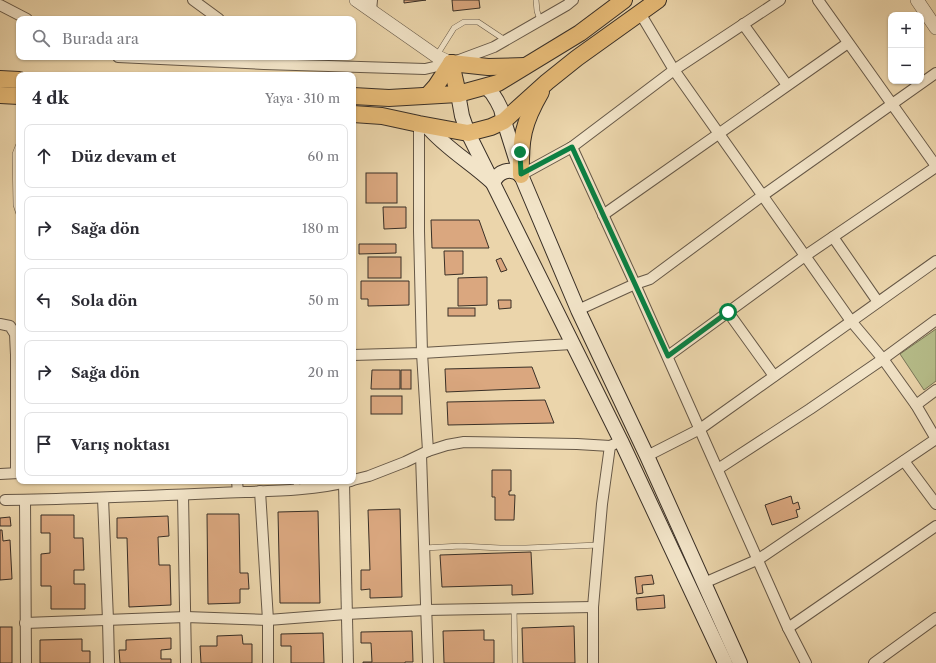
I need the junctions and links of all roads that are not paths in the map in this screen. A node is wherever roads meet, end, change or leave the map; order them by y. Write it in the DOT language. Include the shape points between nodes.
graph roads {
  1 [pos="193,0"];
  2 [pos="356,0"];
  3 [pos="536,0"];
  4 [pos="573,0"];
  5 [pos="624,0"];
  6 [pos="658,0"];
  7 [pos="780,0"];
  8 [pos="818,0"];
  9 [pos="917,0"];
  10 [pos="0,5"];
  11 [pos="371,5"];
  12 [pos="640,13"];
  13 [pos="21,16"];
  14 [pos="215,16"];
  15 [pos="540,20"];
  16 [pos="743,24"];
  17 [pos="936,28"];
  18 [pos="506,40"];
  19 [pos="848,43"];
  20 [pos="436,56"];
  21 [pos="228,60"];
  22 [pos="264,61"];
  23 [pos="451,63"];
  24 [pos="528,66"];
  25 [pos="674,70"];
  26 [pos="936,73"];
  27 [pos="0,79"];
  28 [pos="16,80"];
  29 [pos="547,82"];
  30 [pos="787,85"];
  31 [pos="486,87"];
  32 [pos="458,94"];
  33 [pos="0,95"];
  34 [pos="428,95"];
  35 [pos="16,96"];
  36 [pos="356,96"];
  37 [pos="892,105"];
  38 [pos="356,114"];
  39 [pos="504,121"];
  40 [pos="423,125"];
  41 [pos="468,133"];
  42 [pos="718,133"];
  43 [pos="572,147"];
  44 [pos="16,150"];
  45 [pos="936,166"];
  46 [pos="521,174"];
  47 [pos="493,183"];
  48 [pos="762,196"];
  49 [pos="16,205"];
  50 [pos="603,215"];
  51 [pos="833,237"];
  52 [pos="805,256"];
  53 [pos="936,261"];
  54 [pos="636,284"];
  55 [pos="878,302"];
  56 [pos="578,310"];
  57 [pos="728,312"];
  58 [pos="936,320"];
  59 [pos="851,321"];
  60 [pos="0,324"];
  61 [pos="16,329"];
  62 [pos="572,344"];
  63 [pos="422,353"];
  64 [pos="356,355"];
  65 [pos="668,356"];
  66 [pos="883,359"];
  67 [pos="774,376"];
  68 [pos="936,390"];
  69 [pos="916,405"];
  70 [pos="700,429"];
  71 [pos="936,439"];
  72 [pos="616,444"];
  73 [pos="424,453"];
  74 [pos="647,456"];
  75 [pos="904,461"];
  76 [pos="718,469"];
  77 [pos="16,473"];
  78 [pos="0,474"];
  79 [pos="356,479"];
  80 [pos="237,484"];
  81 [pos="338,484"];
  82 [pos="349,484"];
  83 [pos="297,485"];
  84 [pos="260,491"];
  85 [pos="238,492"];
  86 [pos="183,495"];
  87 [pos="103,498"];
  88 [pos="2,500"];
  89 [pos="25,500"];
  90 [pos="936,504"];
  91 [pos="936,526"];
  92 [pos="599,545"];
  93 [pos="424,548"];
  94 [pos="759,559"];
  95 [pos="704,583"];
  96 [pos="593,607"];
  97 [pos="514,608"];
  98 [pos="426,610"];
  99 [pos="346,614"];
  100 [pos="186,617"];
  101 [pos="936,618"];
  102 [pos="108,620"];
  103 [pos="268,620"];
  104 [pos="25,623"];
  105 [pos="788,628"];
  106 [pos="26,663"];
  107 [pos="109,663"];
  108 [pos="186,663"];
  109 [pos="268,663"];
  110 [pos="348,663"];
  111 [pos="428,663"];
  112 [pos="515,663"];
  113 [pos="592,663"];
  114 [pos="725,663"];
  115 [pos="740,663"];
  116 [pos="806,663"];
  117 [pos="874,663"];
  1 -- 14 [label="street"];
  2 -- 11 [label="street"];
  3 -- 15 [label="lane"];
  4 -- 15 [label="street"];
  5 -- 24 [label="main road" via="580,33"];
  6 -- 12 [label="main road"];
  7 -- 16 [label="street"];
  8 -- 19 [label="street"];
  9 -- 17 [label="street"];
  10 -- 13 [label="street"];
  11 -- 20 [label="street"];
  12 -- 25 [label="street"];
  12 -- 29 [label="main road"];
  15 -- 18 [label="street"];
  16 -- 25 [label="street"];
  16 -- 30 [label="street"];
  18 -- 20 [label="lane" via="478,22 464,22 454,28"];
  18 -- 23 [label="street"];
  19 -- 30 [label="street"];
  19 -- 37 [label="street"];
  20 -- 23 [label="street"];
  21 -- 22 [label="street"];
  22 -- 23 [label="street" via="425,69"];
  23 -- 24 [label="main road" via="488,67"];
  23 -- 31 [label="main road"];
  23 -- 32 [label="main road"];
  23 -- 34 [label="main road"];
  24 -- 31 [label="main road"];
  25 -- 42 [label="street"];
  25 -- 43 [label="street"];
  26 -- 37 [label="street"];
  27 -- 28 [label="main road"];
  29 -- 39 [label="main road"];
  29 -- 46 [label="main road" via="525,126 520,152"];
  30 -- 42 [label="street"];
  31 -- 32 [label="main road"];
  31 -- 39 [label="main road" via="498,101"];
  32 -- 34 [label="main road"];
  32 -- 41 [label="main road"];
  33 -- 35 [label="main road"];
  34 -- 36 [label="main road" via="389,98"];
  37 -- 45 [label="street"];
  37 -- 48 [label="street"];
  38 -- 40 [label="main road" via="382,116"];
  39 -- 41 [label="main road"];
  39 -- 46 [label="main road"];
  40 -- 41 [label="main road"];
  40 -- 47 [label="main road"];
  40 -- 63 [label="street" via="419,231"];
  41 -- 47 [label="main road"];
  42 -- 48 [label="street"];
  42 -- 50 [label="street"];
  43 -- 46 [label="street"];
  43 -- 50 [label="street"];
  44 -- 49 [label="lane"];
  45 -- 51 [label="street"];
  46 -- 47 [label="main road" via="514,171 502,172"];
  46 -- 56 [label="main road"];
  47 -- 62 [label="main road"];
  48 -- 52 [label="street"];
  48 -- 54 [label="street" via="650,279"];
  50 -- 54 [label="street"];
  51 -- 52 [label="street"];
  51 -- 55 [label="street"];
  52 -- 57 [label="street"];
  52 -- 59 [label="street"];
  53 -- 55 [label="street"];
  54 -- 56 [label="street"];
  54 -- 65 [label="street"];
  55 -- 59 [label="street"];
  56 -- 74 [label="main road"];
  57 -- 65 [label="street"];
  57 -- 67 [label="street"];
  58 -- 66 [label="street"];
  59 -- 66 [label="street"];
  59 -- 67 [label="street"];
  60 -- 61 [label="street"];
  62 -- 63 [label="street"];
  62 -- 72 [label="main road"];
  63 -- 64 [label="street"];
  63 -- 73 [label="street"];
  65 -- 70 [label="street"];
  66 -- 69 [label="street"];
  66 -- 76 [label="street"];
  67 -- 70 [label="street"];
  68 -- 69 [label="street"];
  69 -- 71 [label="street"];
  70 -- 74 [label="street"];
  70 -- 76 [label="street"];
  71 -- 75 [label="street"];
  72 -- 73 [label="street" via="464,442"];
  72 -- 92 [label="street" via="602,504"];
  72 -- 114 [label="main road"];
  73 -- 79 [label="street"];
  73 -- 93 [label="street"];
  74 -- 95 [label="main road"];
  75 -- 90 [label="street"];
  75 -- 94 [label="street"];
  76 -- 94 [label="street"];
  77 -- 78 [label="street"];
  80 -- 85 [label="street"];
  81 -- 83 [label="street"];
  82 -- 99 [label="street"];
  83 -- 84 [label="street"];
  84 -- 85 [label="street"];
  84 -- 103 [label="street"];
  85 -- 86 [label="street"];
  86 -- 87 [label="street"];
  86 -- 100 [label="street"];
  87 -- 89 [label="street"];
  87 -- 102 [label="street"];
  88 -- 89 [label="street"];
  89 -- 104 [label="street"];
  91 -- 105 [label="street"];
  92 -- 93 [label="lane"];
  92 -- 96 [label="street"];
  93 -- 98 [label="street"];
  94 -- 95 [label="street"];
  94 -- 105 [label="street"];
  95 -- 115 [label="main road"];
  96 -- 97 [label="street"];
  96 -- 113 [label="street"];
  97 -- 98 [label="street"];
  97 -- 112 [label="lane"];
  98 -- 99 [label="street"];
  98 -- 111 [label="street"];
  99 -- 103 [label="street"];
  99 -- 110 [label="street"];
  100 -- 102 [label="street"];
  100 -- 103 [label="street"];
  100 -- 108 [label="street"];
  101 -- 117 [label="street"];
  102 -- 104 [label="street"];
  102 -- 107 [label="street"];
  103 -- 109 [label="street"];
  104 -- 106 [label="street"];
  105 -- 116 [label="street"];
}
